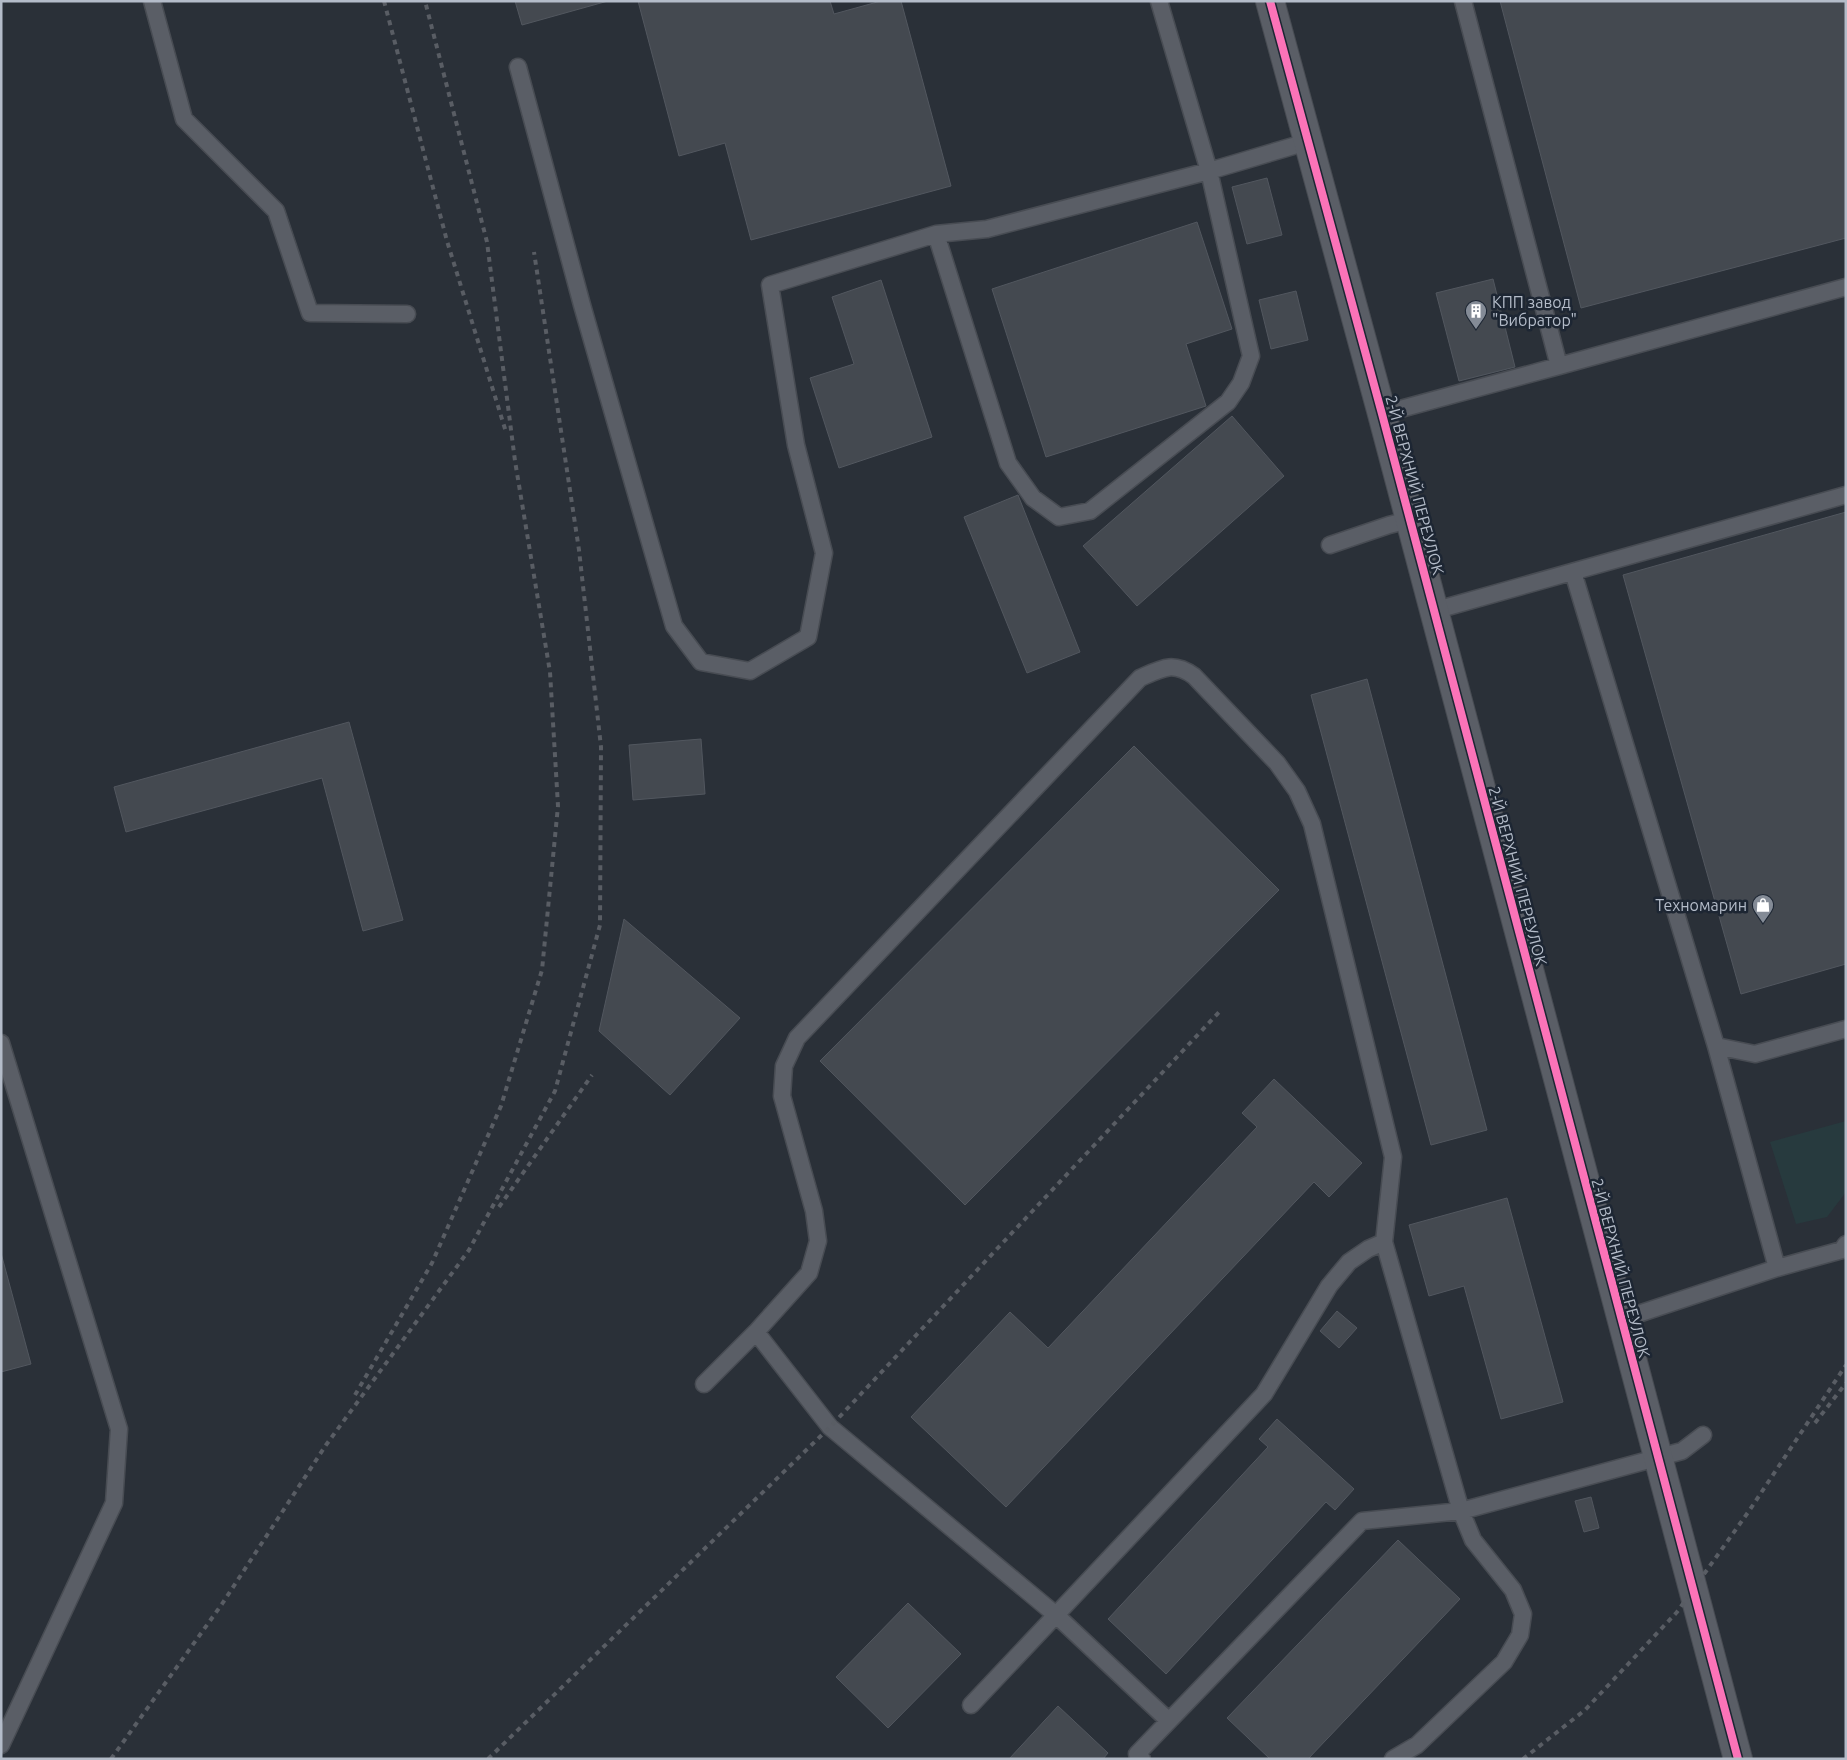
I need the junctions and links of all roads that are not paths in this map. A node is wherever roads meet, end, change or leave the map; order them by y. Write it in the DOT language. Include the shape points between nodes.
graph roads {
  1 [pos="152,1"];
  2 [pos="1159,1"];
  3 [pos="1270,1"];
  4 [pos="1463,1"];
  5 [pos="518,66"];
  6 [pos="1308,142"];
  7 [pos="1209,171"];
  8 [pos="936,234"];
  9 [pos="1846,287"];
  10 [pos="406,314"];
  11 [pos="1559,366"];
  12 [pos="1382,414"];
  13 [pos="1846,494"];
  14 [pos="1409,520"];
  15 [pos="1330,546"];
  16 [pos="1573,572"];
  17 [pos="1433,610"];
  18 [pos="1846,1030"];
  19 [pos="1,1043"];
  20 [pos="1716,1046"];
  21 [pos="1384,1242"];
  22 [pos="1846,1244"];
  23 [pos="1777,1268"];
  24 [pos="1620,1320"];
  25 [pos="756,1332"];
  26 [pos="704,1384"];
  27 [pos="1703,1435"];
  28 [pos="1656,1458"];
  29 [pos="1461,1511"];
  30 [pos="1056,1615"];
  31 [pos="971,1705"];
  32 [pos="1169,1721"];
  33 [pos="1,1745"];
  34 [pos="1137,1757"];
  35 [pos="1393,1759"];
  36 [pos="1738,1759"];
  1 -- 10 [label="lane" via="184,119 276,211 310,313"];
  2 -- 7 [label="lane"];
  3 -- 6 [label="street, 2-Й ВЕРХНИЙ ПЕРЕУЛОК"];
  4 -- 11 [label="lane"];
  5 -- 8 [label="lane" via="674,626 701,662 750,671 808,638 824,553 796,445 770,284"];
  6 -- 7 [label="lane"];
  6 -- 12 [label="street, 2-Й ВЕРХНИЙ ПЕРЕУЛОК"];
  7 -- 8 [label="lane" via="987,229"];
  7 -- 8 [label="lane" via="1251,356 1241,383 1228,402 1090,511 1059,518 1033,498 1008,463"];
  9 -- 11 [label="lane"];
  11 -- 12 [label="lane"];
  12 -- 14 [label="street, 2-Й ВЕРХНИЙ ПЕРЕУЛОК"];
  13 -- 16 [label="lane"];
  14 -- 15 [label="lane"];
  14 -- 17 [label="street, 2-Й ВЕРХНИЙ ПЕРЕУЛОК"];
  16 -- 17 [label="lane"];
  16 -- 20 [label="lane"];
  17 -- 24 [label="street, 2-Й ВЕРХНИЙ ПЕРЕУЛОК"];
  18 -- 20 [label="lane" via="1755,1054"];
  19 -- 33 [label="lane" via="119,1429 114,1503"];
  20 -- 23 [label="lane"];
  21 -- 25 [label="lane" via="1392,1157 1312,824 1297,791 1277,763 1194,676 1182,667 1162,668 1140,678 797,1038 784,1066 782,1096 814,1211 818,1242 809,1273"];
  21 -- 29 [label="lane"];
  21 -- 30 [label="lane" via="1368,1248 1349,1262 1329,1286 1264,1394"];
  22 -- 23 [label="lane" via="1842,1250"];
  23 -- 24 [label="lane"];
  24 -- 28 [label="street, 2-Й ВЕРХНИЙ ПЕРЕУЛОК"];
  25 -- 26 [label="lane"];
  25 -- 30 [label="lane" via="830,1427"];
  27 -- 28 [label="lane" via="1682,1451"];
  28 -- 29 [label="lane"];
  28 -- 36 [label="street, 2-Й ВЕРХНИЙ ПЕРЕУЛОК"];
  29 -- 32 [label="lane" via="1362,1521"];
  29 -- 35 [label="lane" via="1473,1540 1513,1590 1523,1614 1520,1636 1496,1669 1417,1745"];
  30 -- 31 [label="lane"];
  30 -- 32 [label="lane"];
  32 -- 34 [label="lane"];
}
